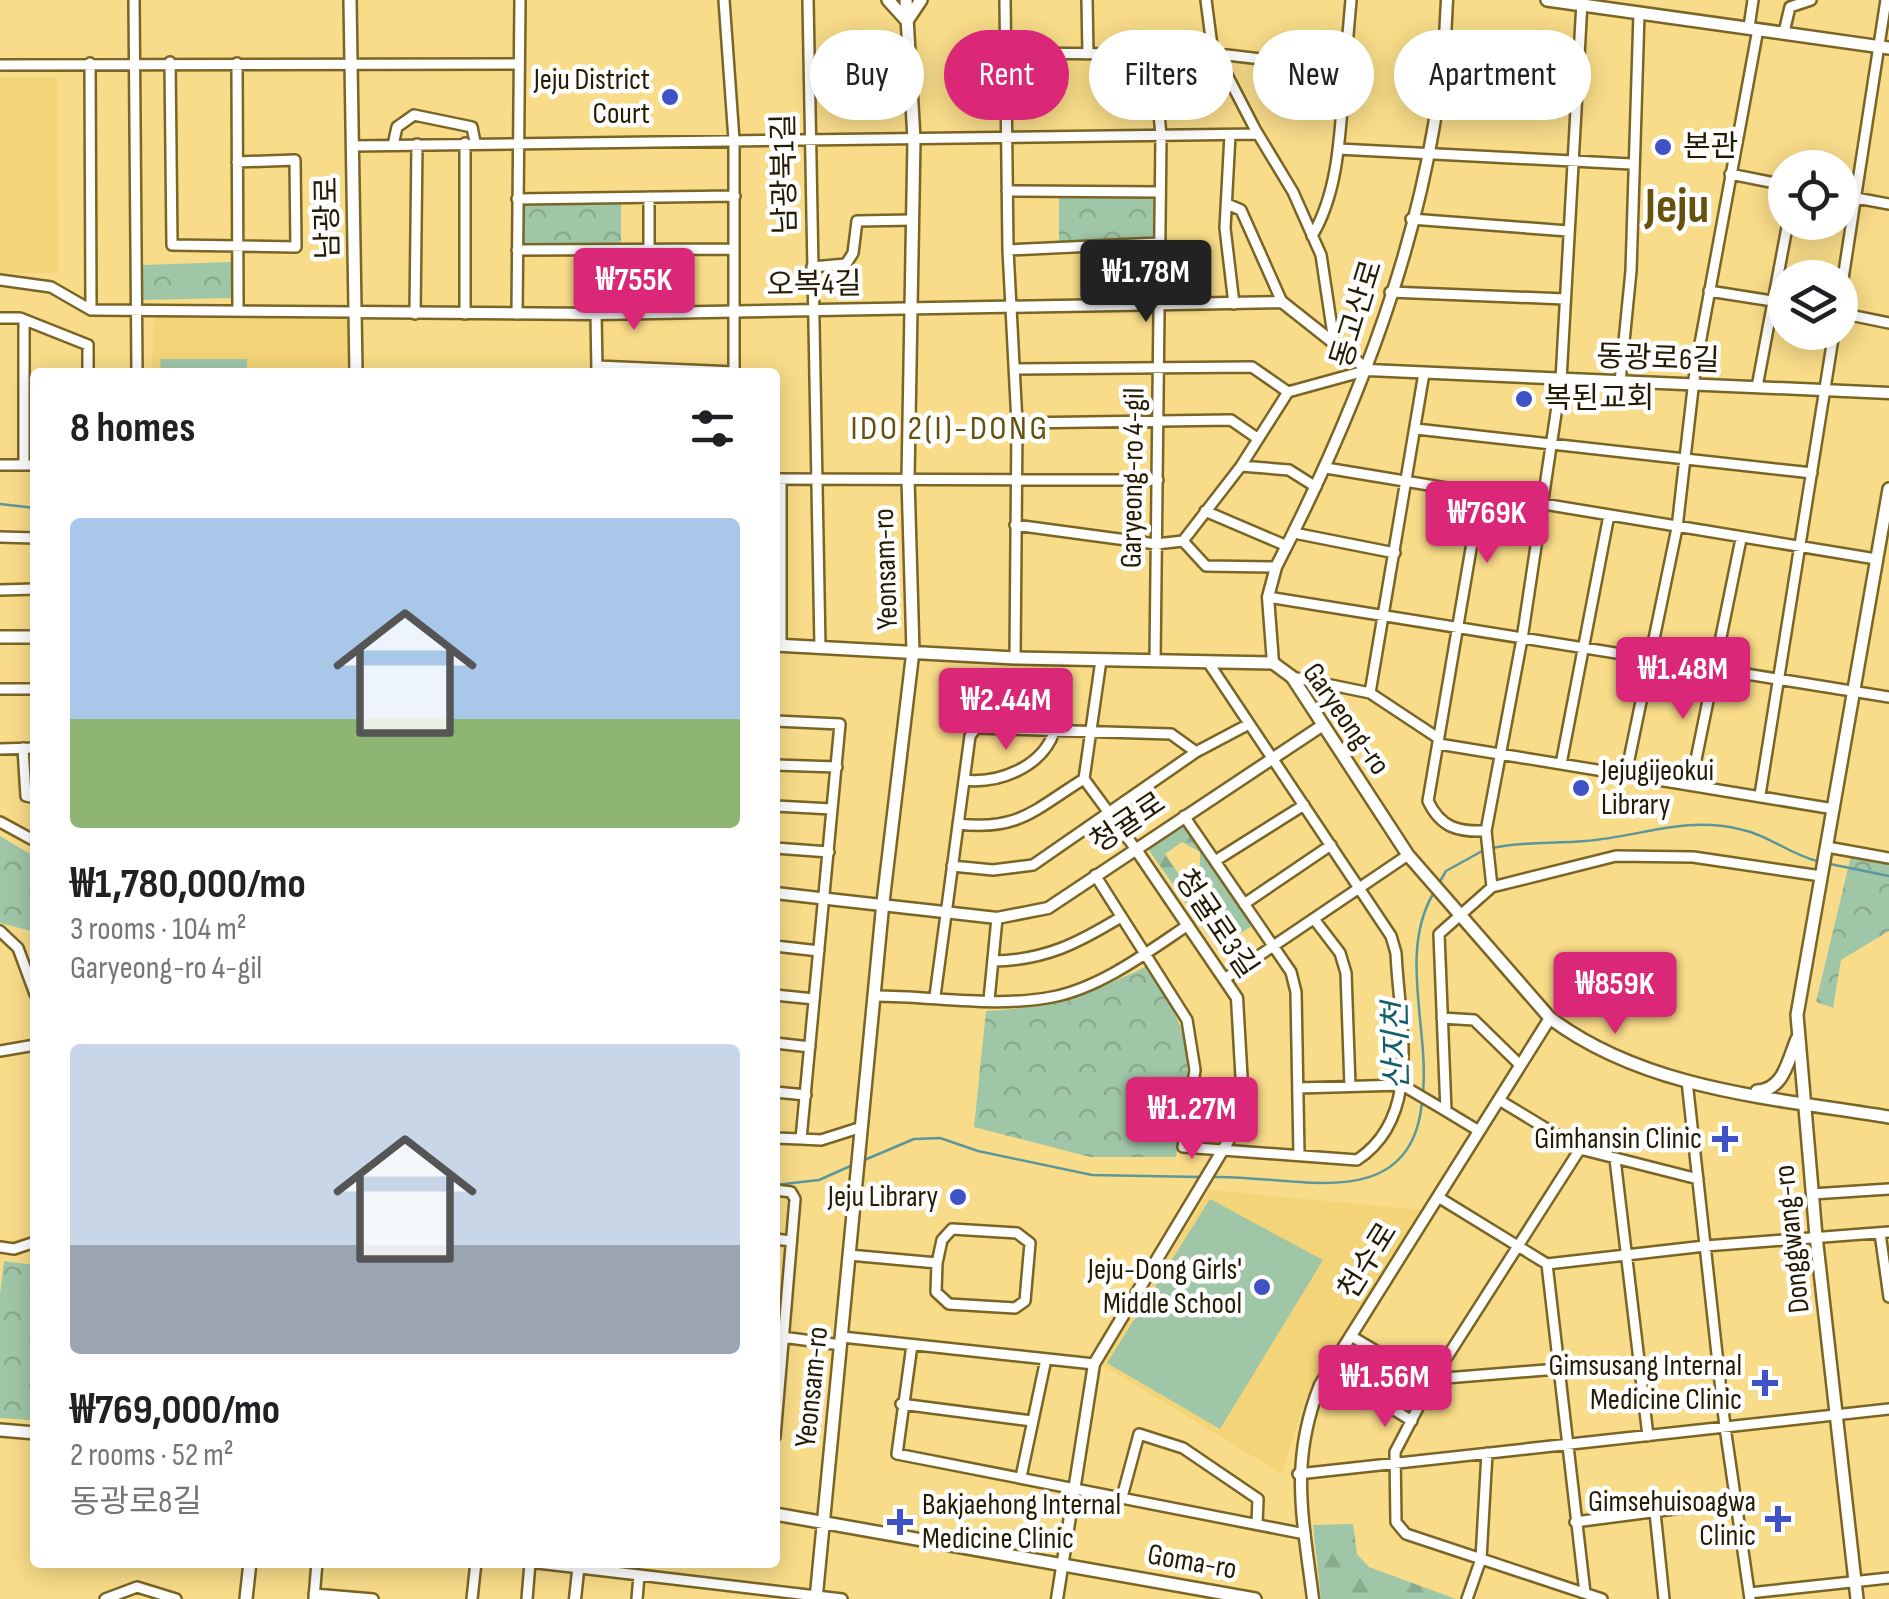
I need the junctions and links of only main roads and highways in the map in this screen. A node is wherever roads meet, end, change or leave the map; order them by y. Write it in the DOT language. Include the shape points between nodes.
graph roads {
  1 [pos="350,0"];
  2 [pos="888,0"];
  3 [pos="906,0"];
  4 [pos="921,0"];
  5 [pos="1547,0"];
  6 [pos="1582,2"];
  7 [pos="907,21"];
  8 [pos="1883,47"];
  9 [pos="356,368"];
  10 [pos="1889,489"];
  11 [pos="0,637"];
  12 [pos="30,637"];
  13 [pos="780,645"];
  14 [pos="913,651"];
  15 [pos="1798,1035"];
  16 [pos="1743,1092"];
  17 [pos="1804,1103"];
  18 [pos="1889,1117"];
  19 [pos="0,1430"];
  20 [pos="30,1433"];
  21 [pos="780,1514"];
  22 [pos="825,1519"];
  23 [pos="249,1568"];
  24 [pos="816,1596"];
  25 [pos="246,1599"];
  26 [pos="1255,1599"];
  27 [pos="1857,1599"];
  1 -- 9 [label="main road, 남광로"];
  2 -- 7 [label="main road"];
  3 -- 7 [label="main road, Yeonsam-ro"];
  4 -- 7 [label="main road"];
  5 -- 6 [label="main road"];
  6 -- 8 [label="main road"];
  7 -- 14 [label="main road, Yeonsam-ro" via="914,138 908,479"];
  10 -- 15 [label="main road, Donggwang-ro" via="1800,980"];
  11 -- 12 [label="main road"];
  13 -- 14 [label="main road, Garyeong-ro"];
  14 -- 16 [label="main road, Garyeong-ro" via="1273,663 1292,676 1408,856 1550,1018 1602,1054"];
  14 -- 22 [label="main road, Yeonsam-ro"];
  15 -- 16 [label="main road" via="1776,1084"];
  15 -- 17 [label="main road, Donggwang-ro"];
  16 -- 17 [label="main road"];
  17 -- 18 [label="main road"];
  17 -- 27 [label="main road, Donggwang-ro"];
  19 -- 20 [label="main road"];
  21 -- 22 [label="main road, Goma-ro"];
  22 -- 24 [label="main road, Yeonsam-ro"];
  22 -- 26 [label="main road, Goma-ro"];
  23 -- 25 [label="main road"];
}
